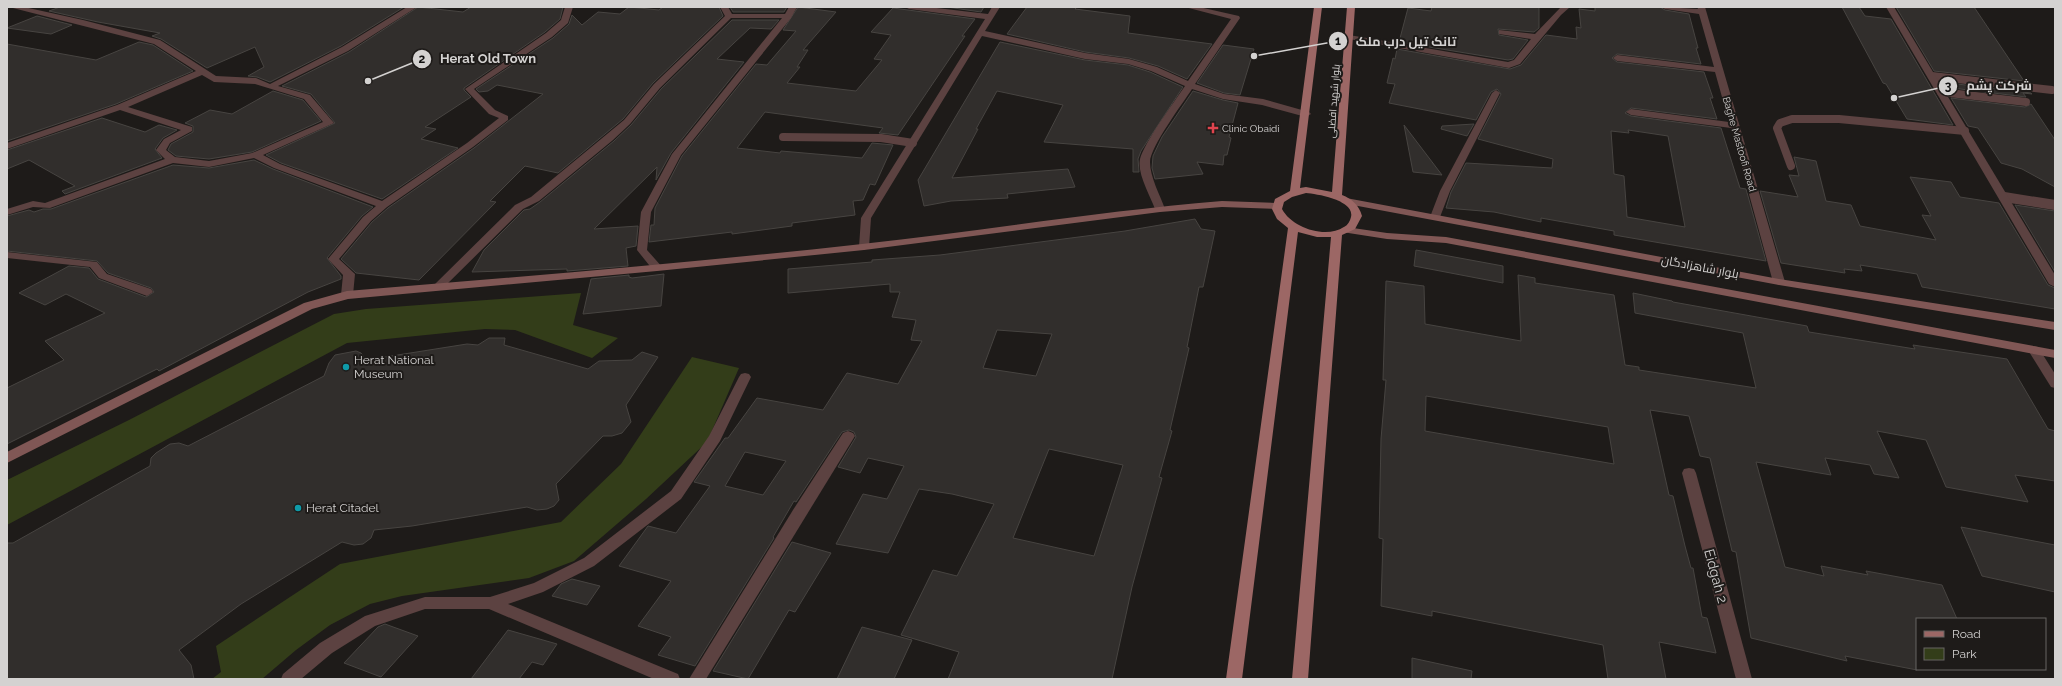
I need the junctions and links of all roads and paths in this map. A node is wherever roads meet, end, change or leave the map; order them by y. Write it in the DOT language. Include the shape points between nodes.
graph roads {
  1 [pos="13,7"];
  2 [pos="413,7"];
  3 [pos="569,7"];
  4 [pos="792,7"];
  5 [pos="909,7"];
  6 [pos="996,7"];
  7 [pos="1189,7"];
  8 [pos="1318,7"];
  9 [pos="1351,7"];
  10 [pos="1566,7"];
  11 [pos="1665,7"];
  12 [pos="1890,7"];
  13 [pos="1702,9"];
  14 [pos="726,11"];
  15 [pos="788,16"];
  16 [pos="990,17"];
  17 [pos="1502,32"];
  18 [pos="981,33"];
  19 [pos="1349,37"];
  20 [pos="1537,37"];
  21 [pos="1617,58"];
  22 [pos="1719,70"];
  23 [pos="202,72"];
  24 [pos="1932,76"];
  25 [pos="1190,85"];
  26 [pos="270,87"];
  27 [pos="2052,90"];
  28 [pos="1941,92"];
  29 [pos="1496,93"];
  30 [pos="2026,102"];
  31 [pos="120,107"];
  32 [pos="1631,112"];
  33 [pos="1306,114"];
  34 [pos="1735,126"];
  35 [pos="1965,131"];
  36 [pos="783,137"];
  37 [pos="913,143"];
  38 [pos="7,146"];
  39 [pos="254,156"];
  40 [pos="172,160"];
  41 [pos="1791,166"];
  42 [pos="1296,192"];
  43 [pos="2004,197"];
  44 [pos="1342,198"];
  45 [pos="383,205"];
  46 [pos="2055,205"];
  47 [pos="1277,206"];
  48 [pos="1160,209"];
  49 [pos="7,212"];
  50 [pos="1435,217"];
  51 [pos="1293,228"];
  52 [pos="1342,232"];
  53 [pos="864,246"];
  54 [pos="7,255"];
  55 [pos="657,268"];
  56 [pos="1779,282"];
  57 [pos="2055,284"];
  58 [pos="438,286"];
  59 [pos="147,292"];
  60 [pos="347,295"];
  61 [pos="2055,326"];
  62 [pos="2034,350"];
  63 [pos="2055,354"];
  64 [pos="745,377"];
  65 [pos="2055,384"];
  66 [pos="848,436"];
  67 [pos="7,458"];
  68 [pos="1689,473"];
  69 [pos="490,603"];
  70 [pos="289,679"];
  71 [pos="672,679"];
  72 [pos="697,679"];
  73 [pos="1234,679"];
  74 [pos="1300,679"];
  75 [pos="1744,679"];
  1 -- 23 [label="street" via="157,42"];
  2 -- 26 [label="street" via="345,50"];
  3 -- 45 [label="street" via="565,21 548,35 469,89 492,112 506,118"];
  4 -- 15 [label="street"];
  5 -- 16 [label="street"];
  6 -- 16 [label="street"];
  7 -- 25 [label="street" via="1236,18"];
  8 -- 33 [label="main road"];
  9 -- 19 [label="main road, بلوار شهید افضلی"];
  10 -- 20 [label="street"];
  11 -- 13 [label="street"];
  12 -- 24 [label="street"];
  13 -- 22 [label="street, Baghe Mastoofi Road"];
  14 -- 15 [label="street"];
  14 -- 58 [label="street" via="610,138 535,199 519,207"];
  15 -- 55 [label="street" via="677,154 653,197 646,212 642,250"];
  16 -- 18 [label="street"];
  17 -- 20 [label="street"];
  18 -- 25 [label="street" via="1085,56 1129,62 1154,69"];
  18 -- 37 [label="street"];
  19 -- 20 [label="street" via="1509,64 1517,62"];
  19 -- 44 [label="main road, بلوار شهید افضلی"];
  21 -- 22 [label="street"];
  22 -- 34 [label="street, Baghe Mastoofi Road"];
  23 -- 26 [label="street" via="214,79 256,81"];
  23 -- 31 [label="street"];
  24 -- 27 [label="lane"];
  24 -- 28 [label="street"];
  25 -- 33 [label="street" via="1223,96 1263,102"];
  25 -- 48 [label="street" via="1145,160 1146,172"];
  26 -- 39 [label="street" via="307,97 329,123"];
  28 -- 30 [label="lane"];
  28 -- 35 [label="street"];
  29 -- 50 [label="street" via="1445,191"];
  31 -- 38 [label="street"];
  31 -- 40 [label="street" via="189,129 167,141 161,150"];
  32 -- 34 [label="street"];
  33 -- 42 [label="main road"];
  34 -- 56 [label="street, Baghe Mastoofi Road"];
  35 -- 41 [label="lane" via="1850,120 1787,120 1780,123 1777,128"];
  35 -- 43 [label="street"];
  36 -- 37 [label="lane" via="881,138"];
  37 -- 53 [label="street" via="866,218"];
  39 -- 40 [label="street" via="209,164"];
  39 -- 45 [label="street"];
  40 -- 49 [label="street" via="46,206 33,204"];
  42 -- 44 [label="main road" via="1316,190"];
  42 -- 47 [label="main road" via="1286,195"];
  43 -- 46 [label="lane"];
  43 -- 57 [label="street"];
  44 -- 50 [label="main road, بلوار شاهزادگان"];
  44 -- 52 [label="main road" via="1356,213 1356,220 1353,226"];
  45 -- 60 [label="street" via="367,219 333,259 349,274"];
  47 -- 48 [label="main road" via="1222,204"];
  47 -- 51 [label="main road" via="1278,214"];
  48 -- 53 [label="main road"];
  50 -- 56 [label="main road, بلوار شاهزادگان"];
  51 -- 52 [label="main road" via="1315,234"];
  51 -- 73 [label="main road"];
  52 -- 62 [label="main road, بلوار شاهزادگان" via="1446,240"];
  52 -- 74 [label="main road"];
  53 -- 55 [label="main road"];
  54 -- 59 [label="street" via="93,264 102,276"];
  55 -- 58 [label="main road"];
  56 -- 61 [label="main road, بلوار شاهزادگان"];
  58 -- 60 [label="main road"];
  60 -- 67 [label="main road" via="308,306"];
  62 -- 63 [label="main road, بلوار شاهزادگان"];
  62 -- 65 [label="street"];
  64 -- 69 [label="street" via="715,438 676,495 589,562 538,588"];
  66 -- 72 [label="street"];
  68 -- 75 [label="street, Eidgah 2"];
  69 -- 70 [label="street" via="425,603 370,621 326,648"];
  69 -- 71 [label="street"];
}
